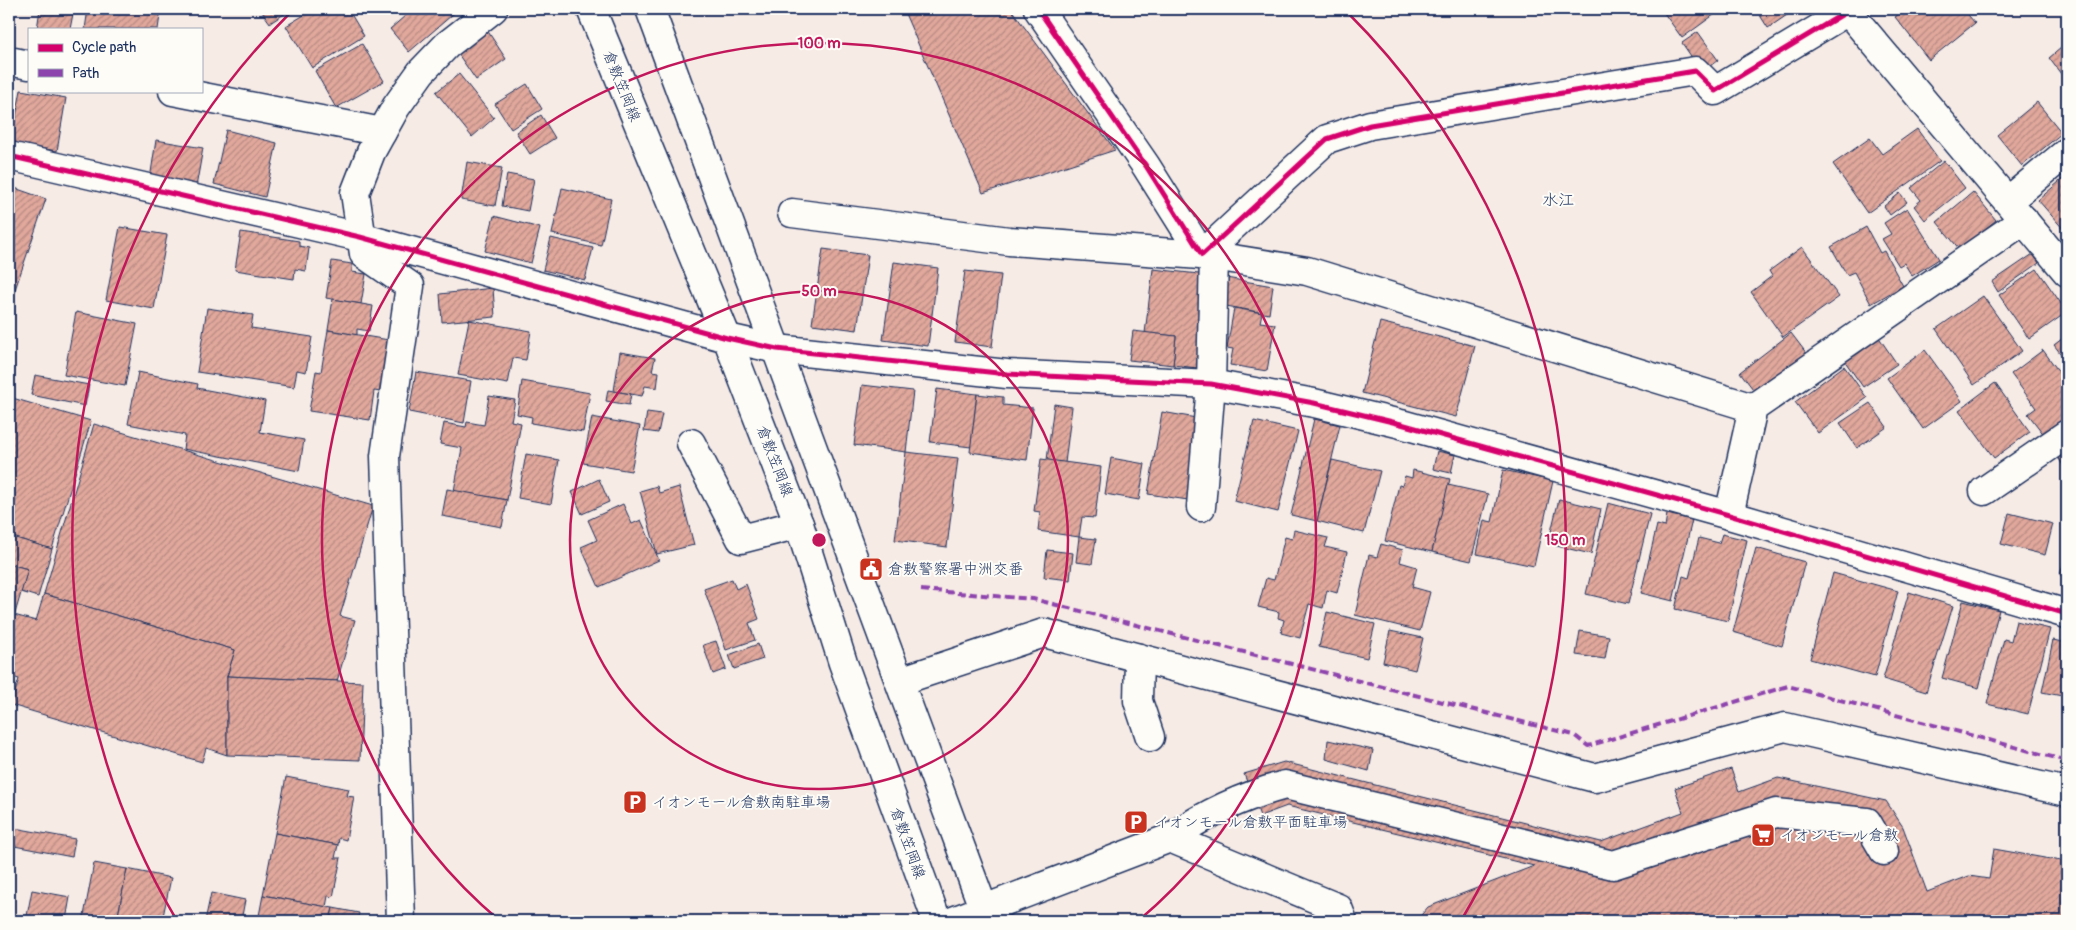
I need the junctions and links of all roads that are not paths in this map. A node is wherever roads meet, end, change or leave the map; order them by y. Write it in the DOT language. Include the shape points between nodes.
graph roads {
  1 [pos="493,9"];
  2 [pos="591,9"];
  3 [pos="650,9"];
  4 [pos="1038,9"];
  5 [pos="1855,12"];
  6 [pos="9,61"];
  7 [pos="28,65"];
  8 [pos="178,92"];
  9 [pos="382,132"];
  10 [pos="2067,152"];
  11 [pos="9,156"];
  12 [pos="2016,210"];
  13 [pos="792,213"];
  14 [pos="360,236"];
  15 [pos="1208,256"];
  16 [pos="2067,272"];
  17 [pos="727,338"];
  18 [pos="777,349"];
  19 [pos="1211,384"];
  20 [pos="1753,408"];
  21 [pos="2067,434"];
  22 [pos="691,443"];
  23 [pos="1984,491"];
  24 [pos="1201,507"];
  25 [pos="1729,515"];
  26 [pos="799,524"];
  27 [pos="2067,614"];
  28 [pos="1139,658"];
  29 [pos="900,681"];
  30 [pos="1150,737"];
  31 [pos="2067,792"];
  32 [pos="1170,838"];
  33 [pos="1884,851"];
  34 [pos="986,916"];
  35 [pos="401,921"];
  36 [pos="937,921"];
  37 [pos="953,921"];
  38 [pos="1343,921"];
  1 -- 9 [label="street" via="446,45 420,72"];
  2 -- 17 [label="street, 倉敷笠岡線"];
  3 -- 18 [label="street"];
  4 -- 15 [label="street"];
  5 -- 12 [label="street"];
  5 -- 15 [label="street" via="1714,91 1694,71 1370,125 1327,139"];
  6 -- 7 [label="street"];
  8 -- 9 [label="street"];
  9 -- 14 [label="street" via="355,192"];
  10 -- 12 [label="street"];
  11 -- 14 [label="street"];
  12 -- 16 [label="street"];
  12 -- 20 [label="street"];
  13 -- 15 [label="street" via="1009,241"];
  14 -- 17 [label="street"];
  14 -- 35 [label="street" via="364,254 410,286 385,456"];
  15 -- 19 [label="street"];
  15 -- 20 [label="street" via="1308,271"];
  17 -- 18 [label="street"];
  17 -- 26 [label="street, 倉敷笠岡線"];
  18 -- 19 [label="street" via="1007,374"];
  18 -- 29 [label="street"];
  19 -- 24 [label="street"];
  19 -- 25 [label="street" via="1314,403 1401,424"];
  20 -- 25 [label="street"];
  21 -- 23 [label="street"];
  22 -- 26 [label="street" via="741,540"];
  25 -- 27 [label="street"];
  26 -- 36 [label="street, 倉敷笠岡線" via="843,663"];
  28 -- 29 [label="street" via="1044,633"];
  28 -- 30 [label="street" via="1138,701"];
  28 -- 31 [label="street" via="1594,778 1785,727"];
  29 -- 34 [label="street"];
  32 -- 33 [label="street" via="1198,819 1251,794 1285,785 1613,865 1776,813 1867,822"];
  32 -- 34 [label="street"];
  32 -- 38 [label="street" via="1338,908"];
  34 -- 37 [label="street"];
}
